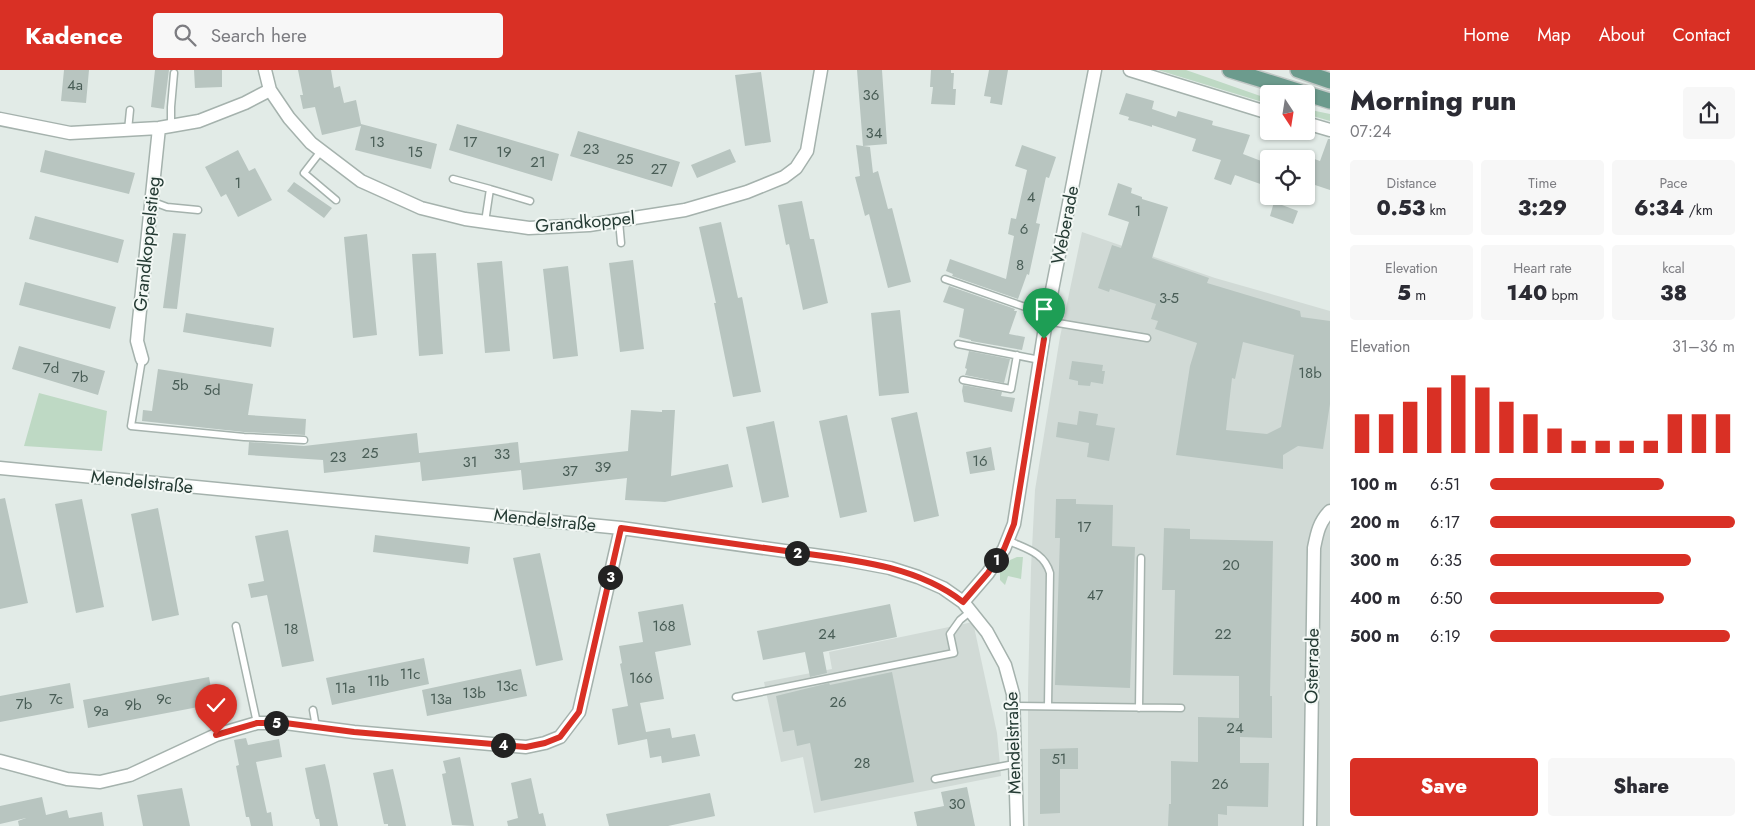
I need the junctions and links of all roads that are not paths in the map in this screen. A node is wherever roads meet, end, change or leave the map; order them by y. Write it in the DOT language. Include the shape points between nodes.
graph roads {
  1 [pos="265,70"];
  2 [pos="821,70"];
  3 [pos="1095,70"];
  4 [pos="1130,70"];
  5 [pos="1230,70"];
  6 [pos="1298,70"];
  7 [pos="174,73"];
  8 [pos="1330,81"];
  9 [pos="270,90"];
  10 [pos="1330,101"];
  11 [pos="130,110"];
  12 [pos="1260,110"];
  13 [pos="0,119"];
  14 [pos="1315,126"];
  15 [pos="165,127"];
  16 [pos="128,130"];
  17 [pos="1330,130"];
  18 [pos="321,151"];
  19 [pos="453,179"];
  20 [pos="490,188"];
  21 [pos="336,200"];
  22 [pos="151,201"];
  23 [pos="530,201"];
  24 [pos="198,210"];
  25 [pos="619,221"];
  26 [pos="485,222"];
  27 [pos="621,242"];
  28 [pos="945,279"];
  29 [pos="1047,318"];
  30 [pos="1147,338"];
  31 [pos="958,344"];
  32 [pos="1017,355"];
  33 [pos="142,359"];
  34 [pos="1040,360"];
  35 [pos="963,380"];
  36 [pos="304,440"];
  37 [pos="0,468"];
  38 [pos="1330,511"];
  39 [pos="621,528"];
  40 [pos="1008,540"];
  41 [pos="1141,558"];
  42 [pos="967,606"];
  43 [pos="236,626"];
  44 [pos="736,697"];
  45 [pos="1014,706"];
  46 [pos="1048,706"];
  47 [pos="1139,708"];
  48 [pos="1180,708"];
  49 [pos="312,710"];
  50 [pos="257,723"];
  51 [pos="316,727"];
  52 [pos="0,761"];
  53 [pos="1014,764"];
  54 [pos="935,779"];
  55 [pos="1017,826"];
  56 [pos="1310,826"];
  1 -- 9 [label="street, Grandkoppel"];
  2 -- 25 [label="street, Grandkoppel" via="807,151 796,168 784,177 747,192 685,210"];
  3 -- 29 [label="street, Weberade"];
  4 -- 12 [label="street"];
  5 -- 10 [label="main road"];
  6 -- 8 [label="main road"];
  7 -- 15 [label="lane"];
  9 -- 15 [label="street" via="199,121"];
  9 -- 18 [label="street, Grandkoppel" via="289,118"];
  11 -- 16 [label="lane"];
  13 -- 16 [label="street" via="70,134"];
  14 -- 17 [label="street"];
  15 -- 16 [label="street"];
  15 -- 22 [label="street, Grandkoppelstieg"];
  18 -- 21 [label="lane" via="304,173"];
  18 -- 26 [label="street, Grandkoppel" via="367,185 421,208"];
  19 -- 20 [label="lane"];
  20 -- 23 [label="lane"];
  20 -- 26 [label="lane"];
  22 -- 24 [label="lane" via="167,207"];
  22 -- 33 [label="street, Grandkoppelstieg" via="137,341"];
  25 -- 26 [label="street, Grandkoppel" via="529,228"];
  25 -- 27 [label="lane"];
  28 -- 29 [label="lane"];
  29 -- 30 [label="lane"];
  29 -- 34 [label="street, Weberade"];
  31 -- 32 [label="lane"];
  32 -- 34 [label="lane"];
  32 -- 35 [label="lane" via="1011,388"];
  33 -- 36 [label="lane" via="130,426"];
  34 -- 40 [label="street, Weberade" via="1014,524"];
  37 -- 39 [label="street, Mendelstraße"];
  38 -- 56 [label="street, Osterrade" via="1322,519 1314,548"];
  39 -- 42 [label="street, Mendelstraße" via="890,568 942,588"];
  39 -- 51 [label="street" via="579,712 560,737 526,747"];
  40 -- 42 [label="street, Weberade"];
  40 -- 46 [label="lane" via="1041,556 1050,573"];
  41 -- 47 [label="lane"];
  42 -- 44 [label="lane" via="950,634 954,653"];
  42 -- 45 [label="street, Mendelstraße" via="987,632 1005,665"];
  43 -- 50 [label="lane"];
  45 -- 46 [label="lane"];
  45 -- 53 [label="street, Mendelstraße"];
  46 -- 47 [label="lane"];
  47 -- 48 [label="lane"];
  49 -- 51 [label="lane"];
  50 -- 51 [label="street"];
  50 -- 52 [label="street" via="216,735 130,775 100,782 67,779"];
  53 -- 54 [label="lane"];
  53 -- 55 [label="street, Mendelstraße"];
}
